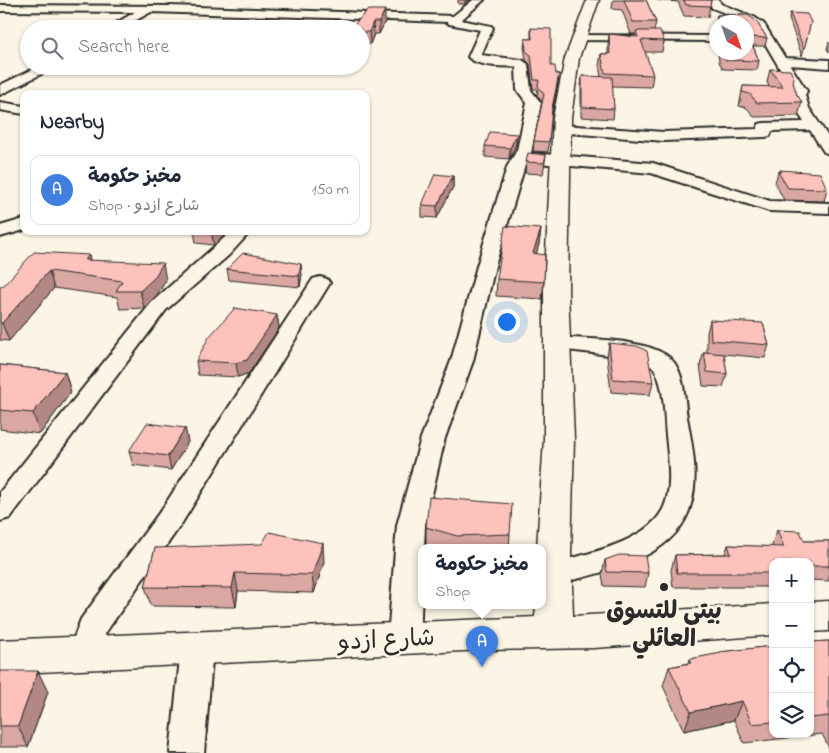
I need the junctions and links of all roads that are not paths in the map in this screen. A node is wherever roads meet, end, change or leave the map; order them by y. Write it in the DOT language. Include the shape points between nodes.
graph roads {
  1 [pos="479,0"];
  2 [pos="594,0"];
  3 [pos="714,0"];
  4 [pos="0,8"];
  5 [pos="150,9"];
  6 [pos="348,15"];
  7 [pos="456,19"];
  8 [pos="129,20"];
  9 [pos="343,20"];
  10 [pos="578,38"];
  11 [pos="709,39"];
  12 [pos="782,61"];
  13 [pos="829,64"];
  14 [pos="20,66"];
  15 [pos="7,71"];
  16 [pos="30,75"];
  17 [pos="0,92"];
  18 [pos="0,106"];
  19 [pos="20,109"];
  20 [pos="814,126"];
  21 [pos="562,129"];
  22 [pos="652,136"];
  23 [pos="829,149"];
  24 [pos="522,157"];
  25 [pos="661,159"];
  26 [pos="560,160"];
  27 [pos="829,208"];
  28 [pos="20,225"];
  29 [pos="0,232"];
  30 [pos="239,235"];
  31 [pos="320,284"];
  32 [pos="558,344"];
  33 [pos="0,511"];
  34 [pos="554,574"];
  35 [pos="829,616"];
  36 [pos="814,617"];
  37 [pos="769,619"];
  38 [pos="554,632"];
  39 [pos="404,638"];
  40 [pos="197,649"];
  41 [pos="84,654"];
  42 [pos="0,657"];
  43 [pos="187,753"];
  1 -- 7 [label="street"];
  2 -- 10 [label="street"];
  3 -- 12 [label="street" via="716,6 757,23"];
  4 -- 5 [label="street"];
  5 -- 6 [label="street"];
  5 -- 8 [label="street"];
  6 -- 7 [label="street"];
  6 -- 9 [label="street"];
  7 -- 24 [label="street" via="453,22 487,28 474,57 523,66 524,90 534,103"];
  10 -- 11 [label="street"];
  10 -- 21 [label="street" via="564,92"];
  12 -- 13 [label="street"];
  12 -- 20 [label="street" via="800,91 798,96 802,108"];
  14 -- 15 [label="street"];
  16 -- 17 [label="street"];
  18 -- 19 [label="street"];
  20 -- 22 [label="street" via="764,127 765,133 751,134"];
  20 -- 23 [label="street"];
  21 -- 22 [label="street"];
  21 -- 26 [label="street"];
  22 -- 25 [label="street"];
  24 -- 26 [label="street"];
  24 -- 39 [label="street" via="515,167 462,361 433,438 411,525"];
  25 -- 26 [label="street"];
  25 -- 27 [label="street" via="686,180 709,185 734,196 769,206"];
  26 -- 32 [label="street" via="556,290"];
  28 -- 29 [label="street"];
  30 -- 33 [label="street" via="159,306"];
  31 -- 41 [label="street" via="172,516 102,612 92,628"];
  32 -- 34 [label="street" via="559,439"];
  32 -- 34 [label="street" via="647,353 661,361 669,378 682,460 679,498 674,514 654,537 617,555"];
  34 -- 38 [label="street"];
  35 -- 36 [label="street"];
  37 -- 38 [label="street, شارع ازدو"];
  38 -- 39 [label="street, شارع ازدو"];
  39 -- 40 [label="street, شارع ازدو"];
  40 -- 41 [label="street, شارع ازدو"];
  40 -- 43 [label="street"];
  41 -- 42 [label="street, شارع ازدو"];
}
